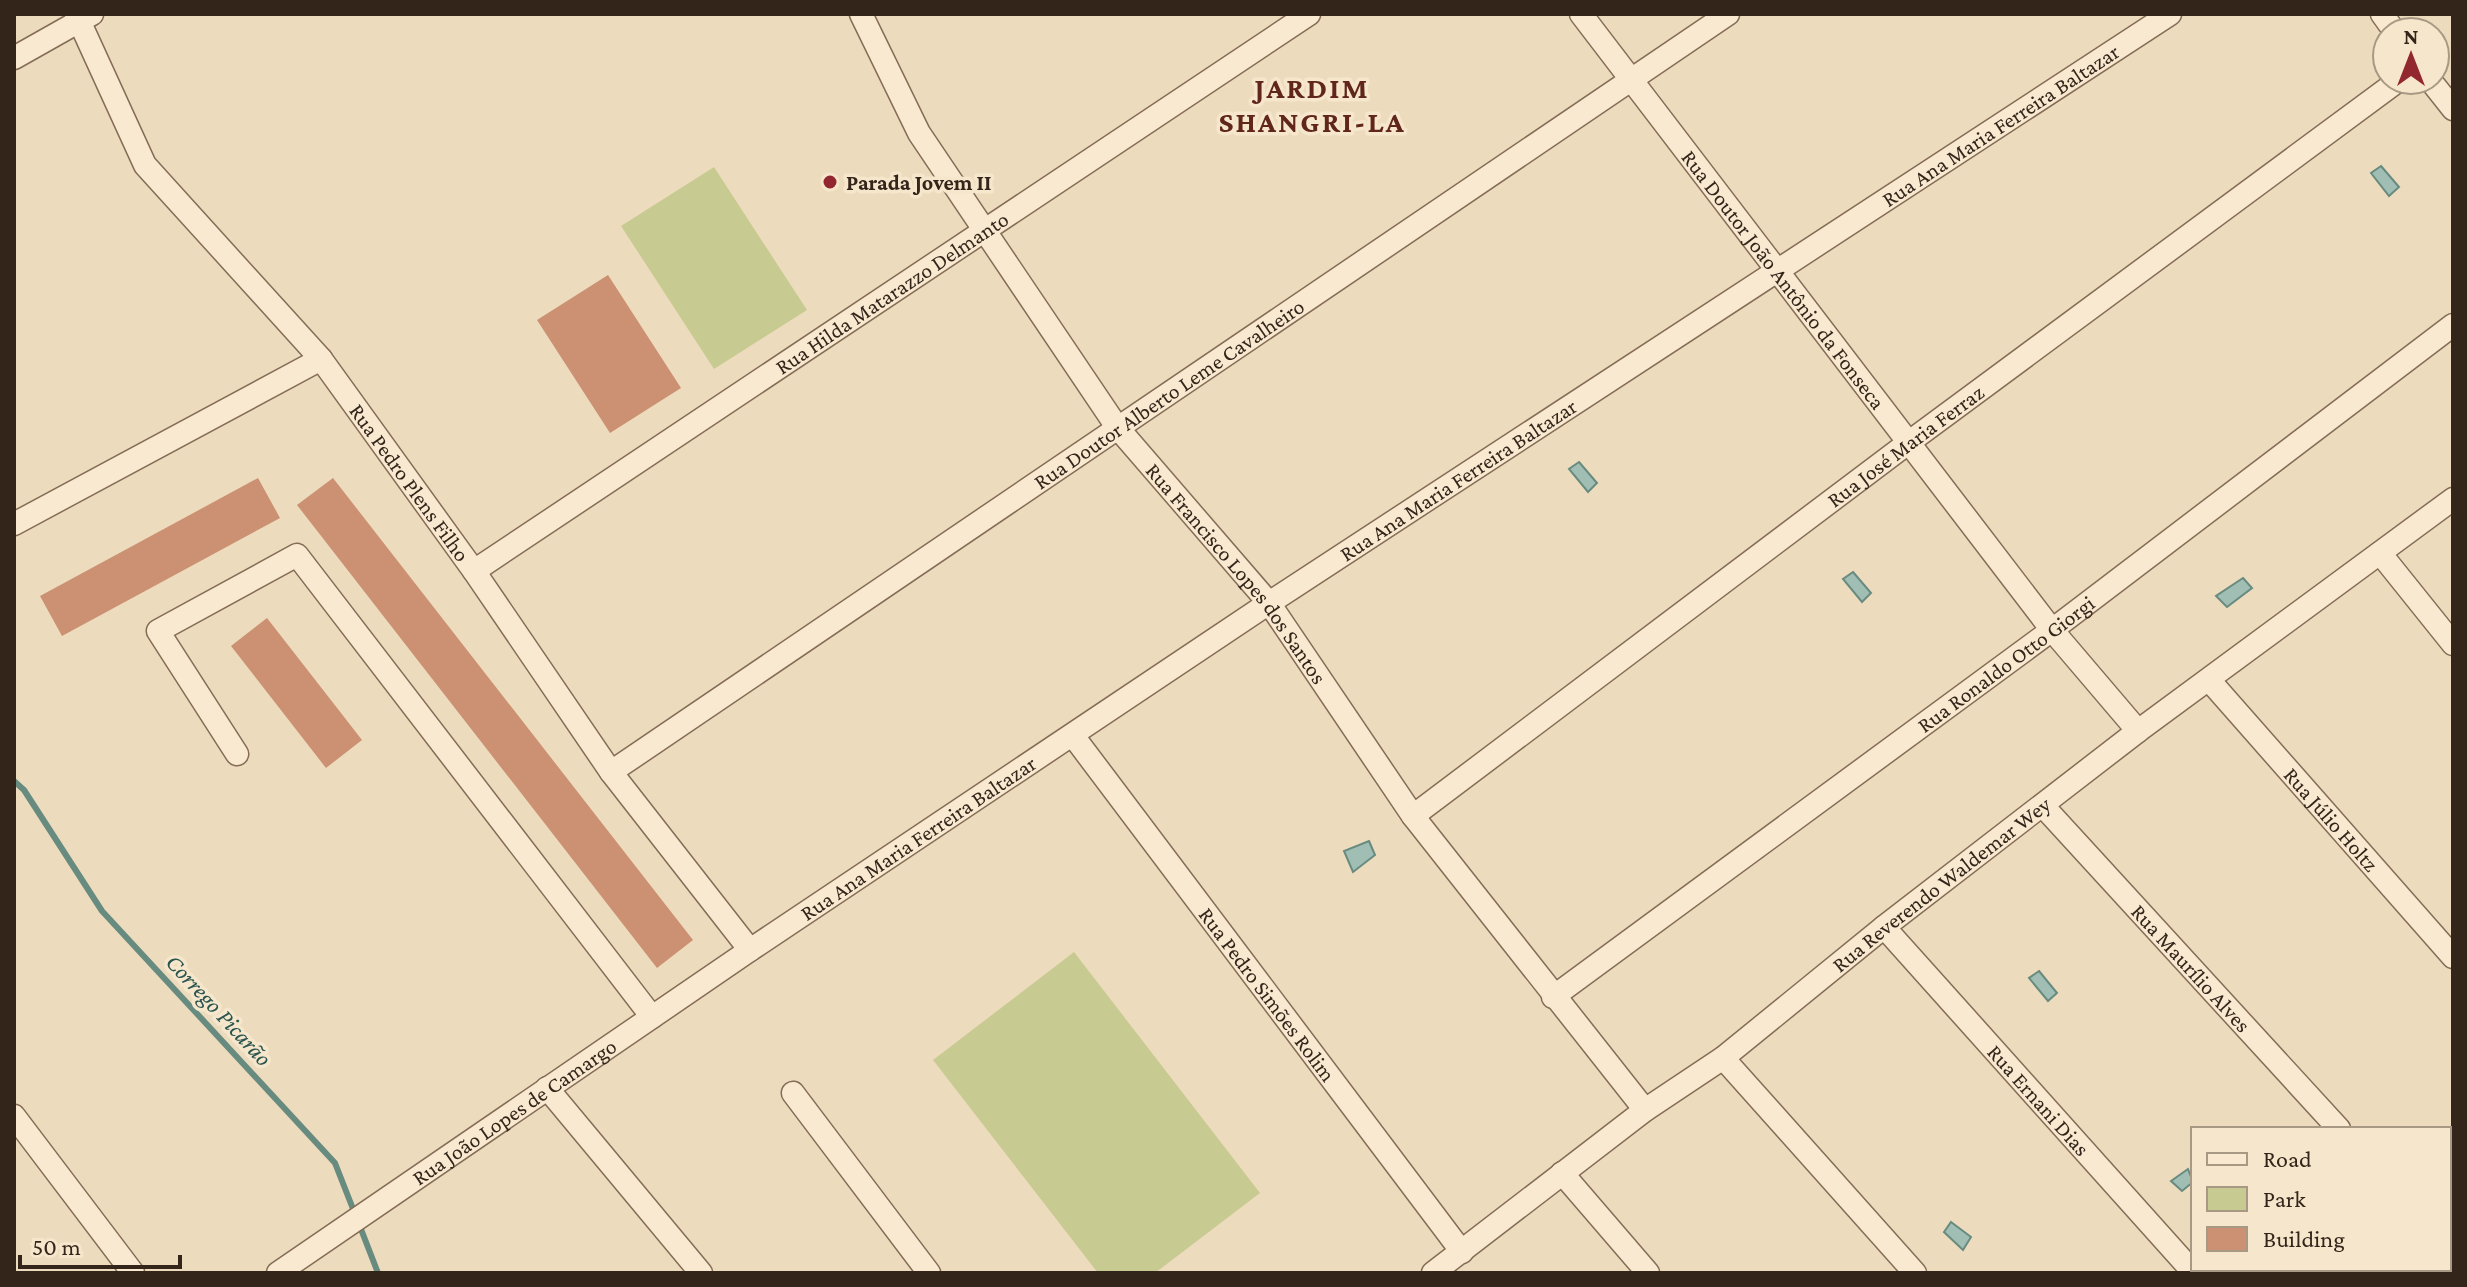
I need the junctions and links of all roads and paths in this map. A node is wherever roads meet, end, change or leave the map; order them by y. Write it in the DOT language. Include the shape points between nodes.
graph roads {
  1 [pos="861,14"];
  2 [pos="1309,14"];
  3 [pos="1581,14"];
  4 [pos="1728,14"];
  5 [pos="2170,14"];
  6 [pos="83,16"];
  7 [pos="14,58"];
  8 [pos="1630,77"];
  9 [pos="2377,96"];
  10 [pos="984,230"];
  11 [pos="1776,270"];
  12 [pos="2453,325"];
  13 [pos="321,359"];
  14 [pos="1117,427"];
  15 [pos="1908,443"];
  16 [pos="2453,499"];
  17 [pos="14,524"];
  18 [pos="2380,553"];
  19 [pos="474,571"];
  20 [pos="1269,603"];
  21 [pos="2052,630"];
  22 [pos="2453,644"];
  23 [pos="2210,681"];
  24 [pos="2138,731"];
  25 [pos="1074,737"];
  26 [pos="237,754"];
  27 [pos="611,772"];
  28 [pos="2044,807"];
  29 [pos="1413,816"];
  30 [pos="1884,927"];
  31 [pos="750,950"];
  32 [pos="2453,957"];
  33 [pos="1553,997"];
  34 [pos="652,1017"];
  35 [pos="1723,1058"];
  36 [pos="547,1088"];
  37 [pos="793,1093"];
  38 [pos="1645,1110"];
  39 [pos="14,1116"];
  40 [pos="2337,1127"];
  41 [pos="1562,1173"];
  42 [pos="1462,1252"];
  43 [pos="2191,1270"];
  44 [pos="133,1273"];
  45 [pos="278,1273"];
  46 [pos="701,1273"];
  47 [pos="929,1273"];
  48 [pos="1433,1273"];
  49 [pos="1648,1273"];
  50 [pos="1915,1273"];
  1 -- 10 [label="street, Rua Francisco Lopes dos Santos" via="919,133"];
  2 -- 10 [label="street, Rua Hilda Matarazzo Delmanto"];
  3 -- 8 [label="street, Rua Doutor João Antônio da Fonseca"];
  4 -- 8 [label="street, Rua Doutor Alberto Leme Cavalheiro"];
  5 -- 11 [label="street, Rua Ana Maria Ferreira Baltazar"];
  6 -- 7 [label="street"];
  6 -- 13 [label="street, Rua Pedro Plens Filho" via="145,165"];
  8 -- 11 [label="street, Rua Doutor João Antônio da Fonseca"];
  8 -- 14 [label="street, Rua Doutor Alberto Leme Cavalheiro"];
  9 -- 15 [label="street, Rua José Maria Ferraz"];
  10 -- 14 [label="street, Rua Francisco Lopes dos Santos"];
  10 -- 19 [label="street, Rua Hilda Matarazzo Delmanto"];
  11 -- 15 [label="street, Rua Doutor João Antônio da Fonseca"];
  11 -- 20 [label="street, Rua Ana Maria Ferreira Baltazar"];
  12 -- 21 [label="street, Rua Ronaldo Otto Giorgi"];
  13 -- 17 [label="street"];
  13 -- 19 [label="street, Rua Pedro Plens Filho"];
  14 -- 20 [label="street, Rua Francisco Lopes dos Santos"];
  14 -- 27 [label="street, Rua Doutor Alberto Leme Cavalheiro"];
  15 -- 21 [label="street, Rua Doutor João Antônio da Fonseca"];
  15 -- 29 [label="street, Rua José Maria Ferraz"];
  16 -- 18 [label="street, Rua Reverendo Waldemar Wey"];
  18 -- 22 [label="street"];
  18 -- 23 [label="street, Rua Reverendo Waldemar Wey"];
  19 -- 27 [label="street, Rua Pedro Plens Filho"];
  20 -- 25 [label="street, Rua Ana Maria Ferreira Baltazar"];
  20 -- 29 [label="street, Rua Francisco Lopes dos Santos"];
  21 -- 24 [label="street, Rua Doutor João Antônio da Fonseca"];
  21 -- 33 [label="street, Rua Ronaldo Otto Giorgi"];
  23 -- 24 [label="street, Rua Reverendo Waldemar Wey"];
  23 -- 32 [label="street, Rua Júlio Holtz"];
  24 -- 28 [label="street, Rua Reverendo Waldemar Wey"];
  25 -- 31 [label="street, Rua Ana Maria Ferreira Baltazar"];
  25 -- 42 [label="street, Rua Pedro Simões Rolim"];
  26 -- 34 [label="street" via="158,631 297,555"];
  27 -- 31 [label="street, Rua Pedro Plens Filho"];
  28 -- 30 [label="street, Rua Reverendo Waldemar Wey"];
  28 -- 40 [label="street, Rua Maurílio Alves"];
  29 -- 33 [label="street, Rua Francisco Lopes dos Santos"];
  30 -- 35 [label="street, Rua Reverendo Waldemar Wey"];
  30 -- 43 [label="street, Rua Ernani Dias"];
  31 -- 34 [label="street, Rua João Lopes de Camargo"];
  33 -- 38 [label="street, Rua Francisco Lopes dos Santos"];
  34 -- 36 [label="street, Rua João Lopes de Camargo"];
  35 -- 38 [label="street, Rua Reverendo Waldemar Wey"];
  35 -- 50 [label="street"];
  36 -- 45 [label="street, Rua João Lopes de Camargo"];
  36 -- 46 [label="street"];
  37 -- 47 [label="street"];
  38 -- 41 [label="street, Rua Reverendo Waldemar Wey"];
  39 -- 44 [label="street"];
  41 -- 42 [label="street, Rua Reverendo Waldemar Wey"];
  41 -- 49 [label="street"];
  42 -- 48 [label="street, Rua Reverendo Waldemar Wey"];
}
